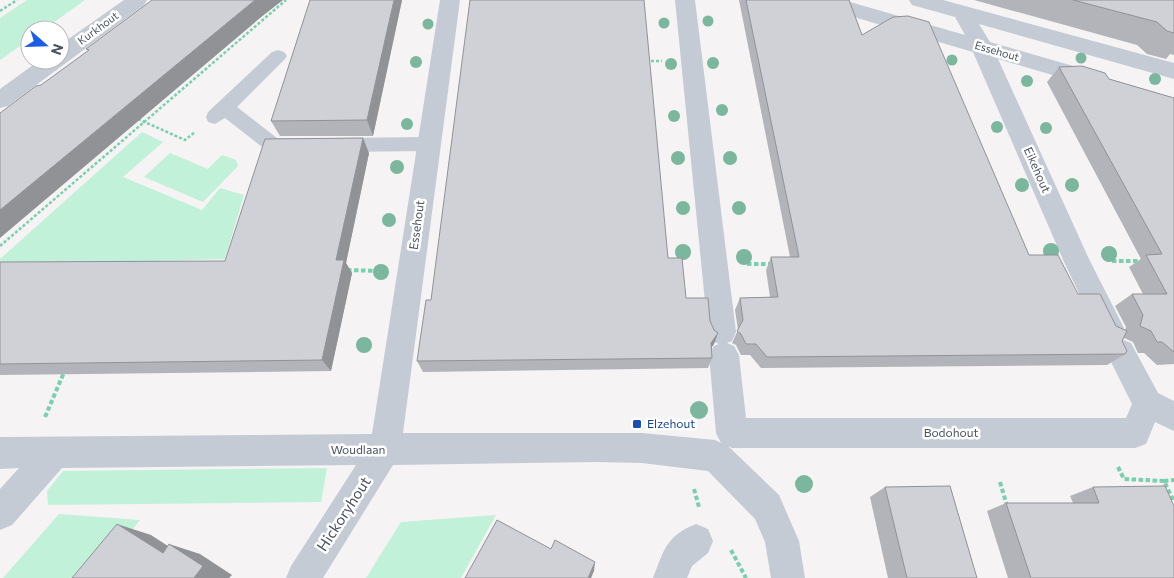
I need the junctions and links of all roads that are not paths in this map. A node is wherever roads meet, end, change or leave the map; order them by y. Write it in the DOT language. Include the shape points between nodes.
graph roads {
  1 [pos="137,0"];
  2 [pos="450,0"];
  3 [pos="686,0"];
  4 [pos="820,0"];
  5 [pos="919,0"];
  6 [pos="963,13"];
  7 [pos="982,46"];
  8 [pos="70,49"];
  9 [pos="278,56"];
  10 [pos="41,70"];
  11 [pos="1174,71"];
  12 [pos="1110,84"];
  13 [pos="0,100"];
  14 [pos="429,144"];
  15 [pos="1160,409"];
  16 [pos="724,445"];
  17 [pos="385,449"];
  18 [pos="28,452"];
  19 [pos="0,513"];
  20 [pos="696,541"];
  21 [pos="303,578"];
  22 [pos="670,578"];
  23 [pos="788,578"];
  1 -- 8 [label="street, Kurkhout"];
  2 -- 14 [label="street, Essehout"];
  3 -- 16 [label="street" via="723,344"];
  4 -- 7 [label="street, Essehout"];
  5 -- 6 [label="street"];
  6 -- 7 [label="street, Eikehout"];
  6 -- 11 [label="street"];
  7 -- 12 [label="street, Essehout"];
  7 -- 15 [label="street, Eikehout" via="1115,340"];
  9 -- 14 [label="lane" via="220,112 273,145"];
  10 -- 13 [label="street"];
  14 -- 17 [label="street, Essehout"];
  15 -- 16 [label="street, Bodohout" via="1134,433"];
  16 -- 17 [label="street, Woudlaan"];
  16 -- 23 [label="street" via="767,507 782,541"];
  17 -- 18 [label="street, Woudlaan"];
  17 -- 21 [label="street, Hickoryhout"];
  18 -- 19 [label="street"];
  20 -- 22 [label="street" via="680,554"];
}
